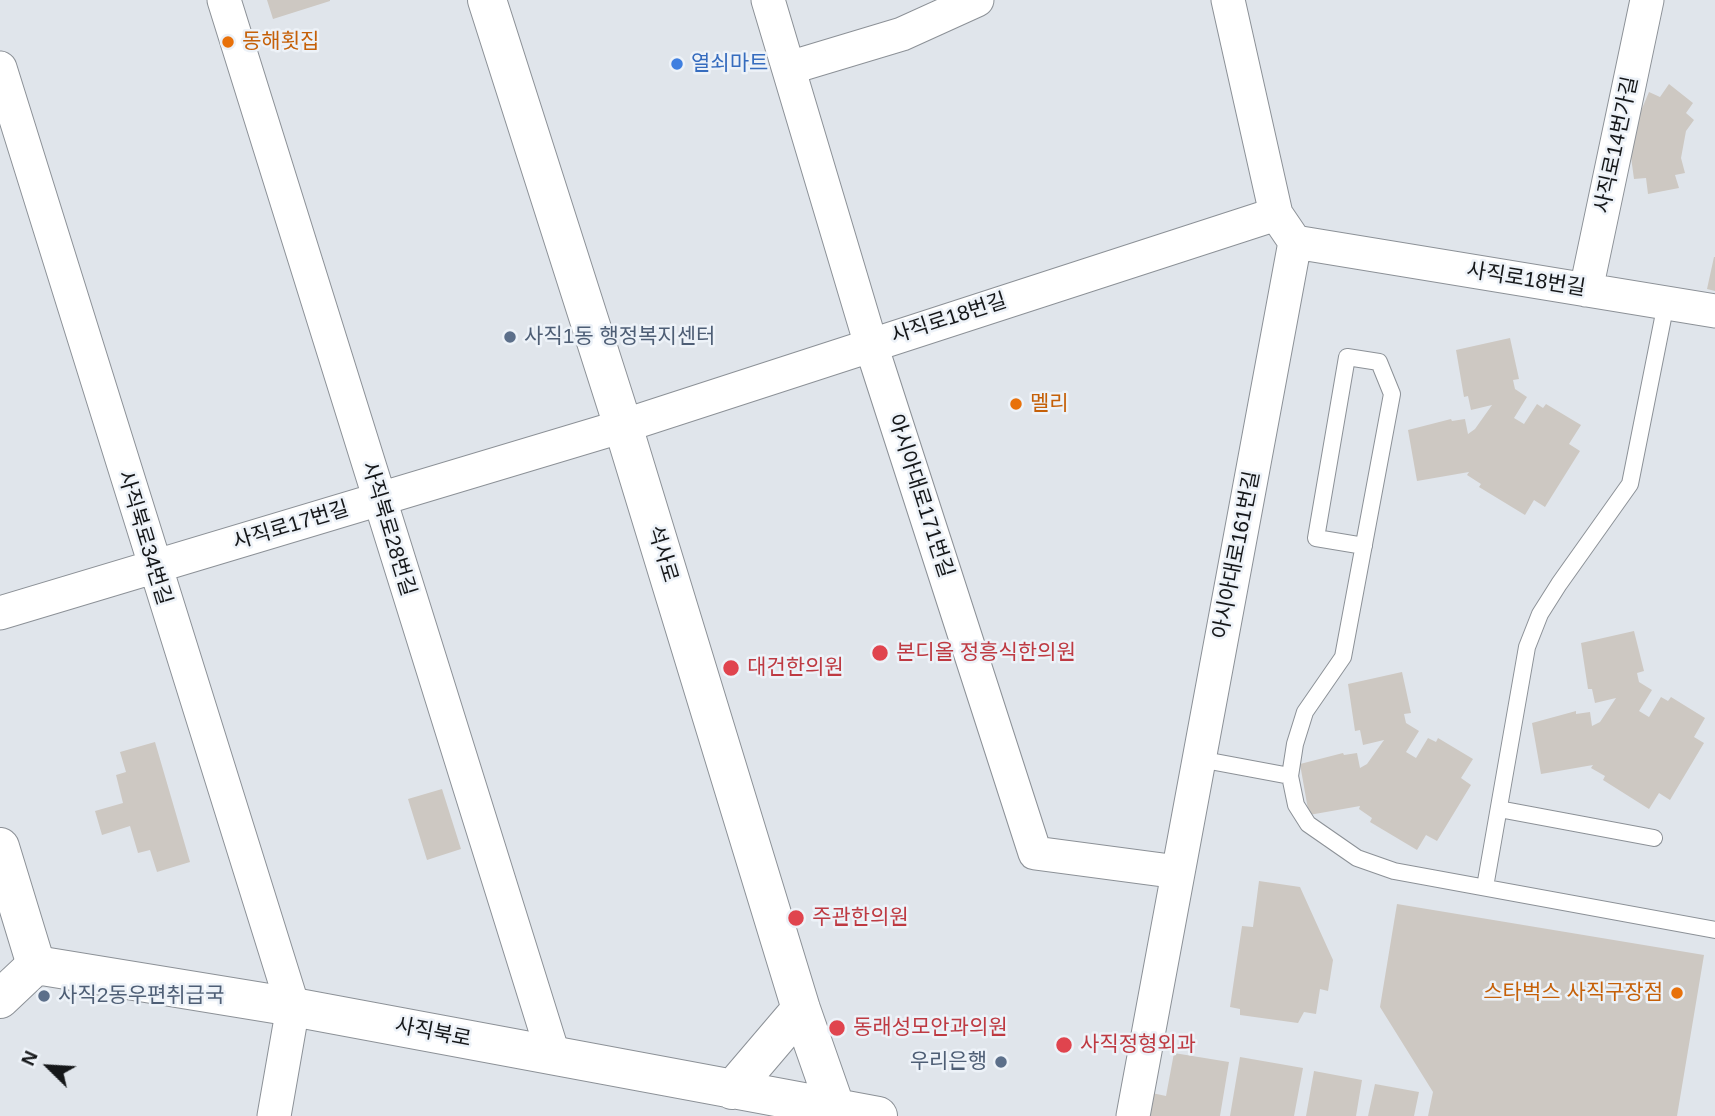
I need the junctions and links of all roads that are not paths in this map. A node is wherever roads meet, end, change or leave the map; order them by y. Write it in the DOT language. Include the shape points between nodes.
graph roads {
  1 [pos="224,0"];
  2 [pos="487,0"];
  3 [pos="768,0"];
  4 [pos="977,0"];
  5 [pos="1228,0"];
  6 [pos="1647,0"];
  7 [pos="0,68"];
  8 [pos="789,68"];
  9 [pos="1276,214"];
  10 [pos="1295,242"];
  11 [pos="1586,290"];
  12 [pos="1666,303"];
  13 [pos="1715,311"];
  14 [pos="871,345"];
  15 [pos="623,426"];
  16 [pos="379,499"];
  17 [pos="1364,546"];
  18 [pos="153,568"];
  19 [pos="0,613"];
  20 [pos="1199,759"];
  21 [pos="1290,776"];
  22 [pos="1499,809"];
  23 [pos="1654,838"];
  24 [pos="0,846"];
  25 [pos="1178,872"];
  26 [pos="1485,887"];
  27 [pos="1715,930"];
  28 [pos="36,965"];
  29 [pos="0,999"];
  30 [pos="293,1007"];
  31 [pos="802,1009"];
  32 [pos="554,1056"];
  33 [pos="732,1090"];
  34 [pos="836,1112"];
  35 [pos="274,1116"];
  36 [pos="878,1116"];
  37 [pos="1133,1116"];
  1 -- 16 [label="street, 사직북로28번길"];
  2 -- 15 [label="main road, 석사로"];
  3 -- 8 [label="street, 아시아대로171번길"];
  4 -- 8 [label="street" via="902,34"];
  5 -- 9 [label="street"];
  6 -- 11 [label="street, 사직로14번가길"];
  7 -- 18 [label="street, 사직북로34번길"];
  8 -- 14 [label="street, 아시아대로171번길"];
  9 -- 10 [label="street"];
  9 -- 14 [label="street, 사직로18번길"];
  10 -- 11 [label="street, 사직로18번길"];
  10 -- 20 [label="street, 아시아대로161번길"];
  11 -- 12 [label="street, 사직로18번길"];
  12 -- 13 [label="street, 사직로18번길"];
  12 -- 22 [label="lane" via="1630,484 1552,594 1527,647"];
  14 -- 15 [label="street, 사직로18번길"];
  14 -- 25 [label="street, 아시아대로171번길" via="1035,853"];
  15 -- 16 [label="street, 사직로17번길"];
  15 -- 31 [label="main road, 석사로"];
  16 -- 18 [label="street, 사직로17번길"];
  16 -- 32 [label="street, 사직북로28번길"];
  17 -- 17 [label="lane" via="1392,394 1379,362 1347,357 1316,538"];
  17 -- 21 [label="lane" via="1343,657 1305,712"];
  18 -- 19 [label="street, 사직로17번길"];
  18 -- 30 [label="street, 사직북로34번길"];
  20 -- 21 [label="lane"];
  20 -- 25 [label="street, 아시아대로161번길"];
  21 -- 26 [label="lane" via="1296,805 1308,824 1357,858 1394,871"];
  22 -- 23 [label="lane"];
  22 -- 26 [label="lane"];
  24 -- 28 [label="main road"];
  25 -- 37 [label="street, 아시아대로161번길"];
  26 -- 27 [label="lane"];
  28 -- 29 [label="main road"];
  28 -- 30 [label="main road, 사직북로"];
  30 -- 32 [label="main road, 사직북로"];
  30 -- 35 [label="street"];
  31 -- 33 [label="main road"];
  31 -- 34 [label="main road, 석사로"];
  32 -- 33 [label="main road, 사직북로"];
  33 -- 34 [label="main road, 사직북로"];
  34 -- 36 [label="main road, 사직북로"];
}
